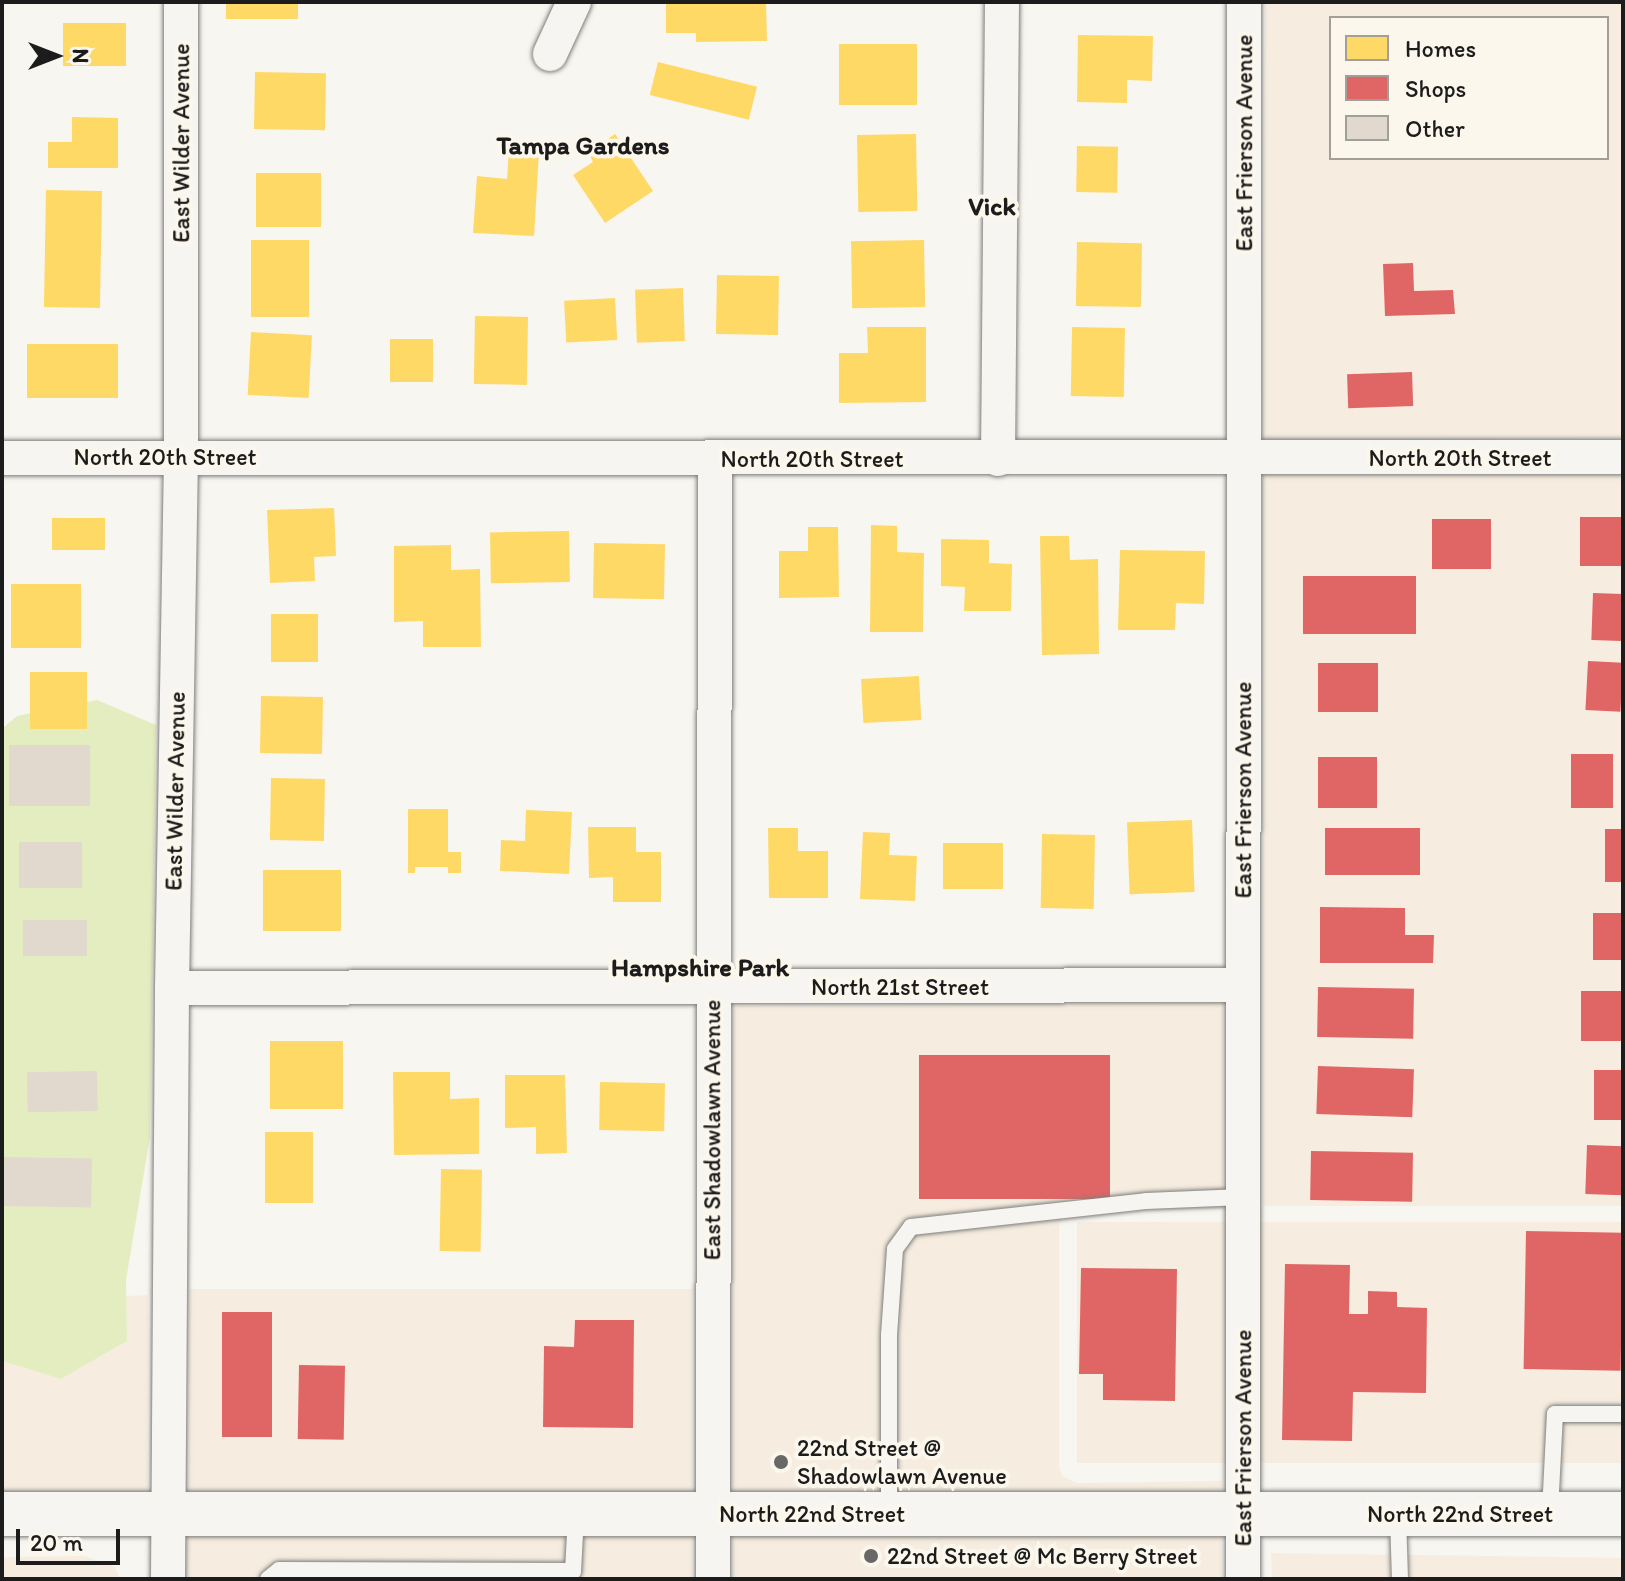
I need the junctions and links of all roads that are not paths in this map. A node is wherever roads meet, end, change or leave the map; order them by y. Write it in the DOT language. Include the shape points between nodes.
graph roads {
  1 [pos="181,2"];
  2 [pos="574,2"];
  3 [pos="1002,2"];
  4 [pos="1244,2"];
  5 [pos="550,54"];
  6 [pos="181,456"];
  7 [pos="1623,457"];
  8 [pos="2,458"];
  9 [pos="715,458"];
  10 [pos="998,459"];
  11 [pos="1243,459"];
  12 [pos="1243,985"];
  13 [pos="712,987"];
  14 [pos="172,988"];
  15 [pos="1243,1197"];
  16 [pos="1623,1414"];
  17 [pos="167,1513"];
  18 [pos="2,1514"];
  19 [pos="576,1514"];
  20 [pos="1242,1514"];
  21 [pos="1398,1514"];
  22 [pos="1550,1514"];
  23 [pos="1623,1514"];
  24 [pos="712,1515"];
  25 [pos="889,1515"];
  26 [pos="570,1575"];
  27 [pos="168,1579"];
  28 [pos="268,1579"];
  29 [pos="713,1579"];
  30 [pos="1243,1579"];
  31 [pos="1400,1579"];
  1 -- 6 [label="street, East Wilder Avenue"];
  2 -- 5 [label="street"];
  3 -- 10 [label="street"];
  4 -- 11 [label="street, East Frierson Avenue"];
  6 -- 8 [label="street, North 20th Street"];
  6 -- 9 [label="street, North 20th Street"];
  6 -- 14 [label="street, East Wilder Avenue"];
  7 -- 11 [label="street, North 20th Street"];
  9 -- 10 [label="street, North 20th Street"];
  9 -- 13 [label="street, East Shadowlawn Avenue"];
  10 -- 11 [label="street, North 20th Street"];
  11 -- 12 [label="street, East Frierson Avenue"];
  12 -- 13 [label="street, North 21st Street"];
  12 -- 15 [label="street, East Frierson Avenue"];
  13 -- 14 [label="street, North 21st Street"];
  13 -- 24 [label="street, East Shadowlawn Avenue"];
  14 -- 17 [label="street, East Wilder Avenue"];
  15 -- 20 [label="street, East Frierson Avenue"];
  15 -- 25 [label="lane" via="1146,1201 911,1227 895,1249 889,1335"];
  16 -- 22 [label="lane" via="1555,1414"];
  17 -- 18 [label="main road, North 22nd Street"];
  17 -- 19 [label="main road, North 22nd Street"];
  17 -- 27 [label="street, East Wilder Avenue"];
  19 -- 24 [label="main road, North 22nd Street"];
  19 -- 26 [label="lane"];
  20 -- 21 [label="main road, North 22nd Street"];
  20 -- 25 [label="main road, North 22nd Street"];
  20 -- 30 [label="street, East Frierson Avenue"];
  21 -- 22 [label="main road, North 22nd Street"];
  21 -- 31 [label="lane"];
  22 -- 23 [label="main road, North 22nd Street"];
  24 -- 25 [label="main road, North 22nd Street"];
  24 -- 29 [label="street, East Shadowlawn Avenue"];
  26 -- 28 [label="lane" via="279,1570"];
}
